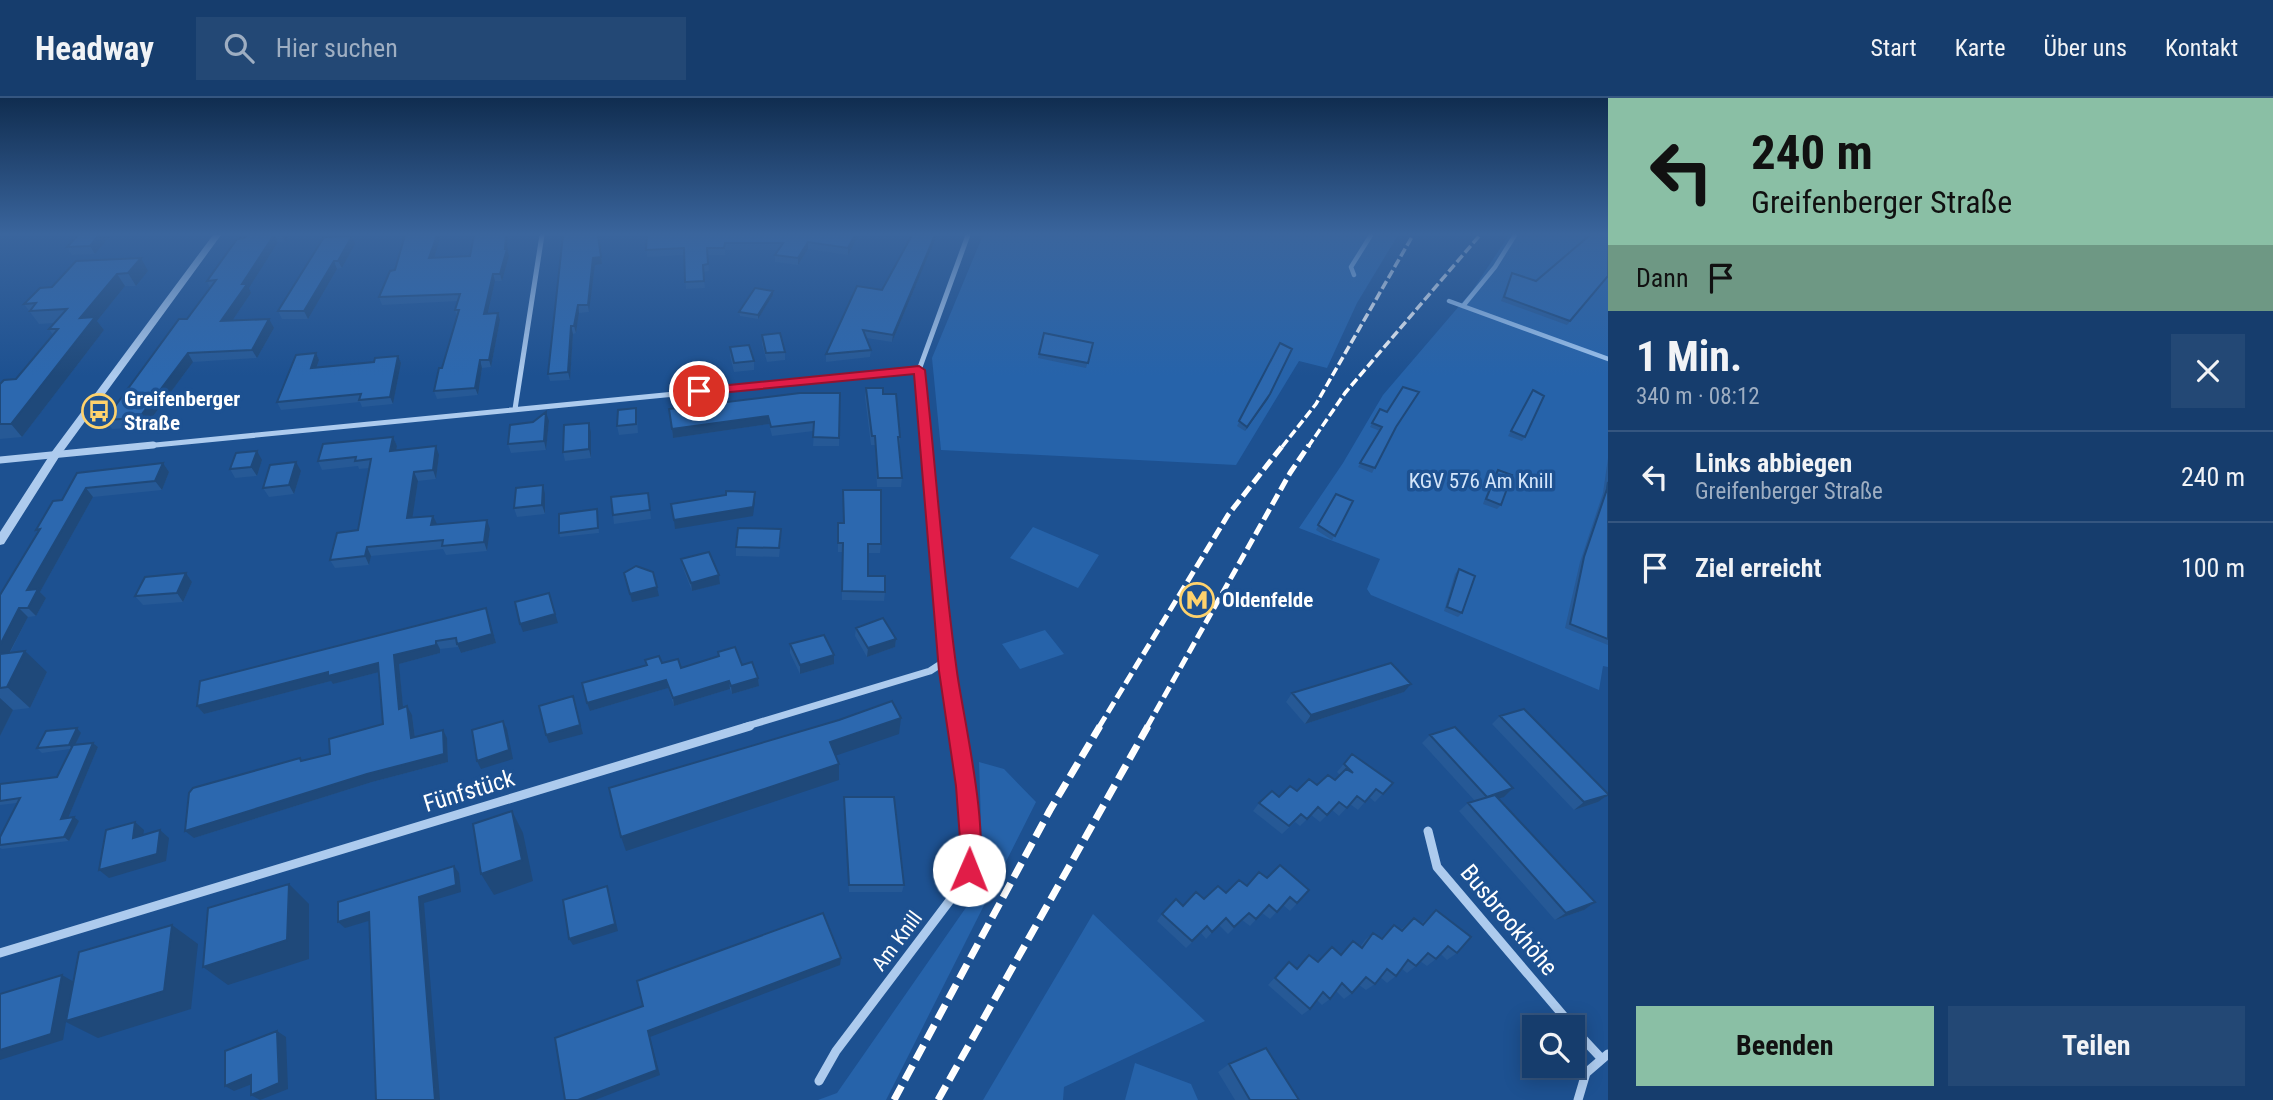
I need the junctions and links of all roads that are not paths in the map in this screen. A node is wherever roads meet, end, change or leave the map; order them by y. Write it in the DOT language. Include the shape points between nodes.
graph roads {
  1 [pos="183,282"];
  2 [pos="535,282"];
  3 [pos="951,282"];
  4 [pos="919,370"];
  5 [pos="515,409"];
  6 [pos="55,455"];
  7 [pos="0,460"];
  8 [pos="0,541"];
  9 [pos="947,660"];
  10 [pos="1428,831"];
  11 [pos="0,953"];
  12 [pos="1562,1015"];
  13 [pos="1585,1039"];
  14 [pos="1604,1056"];
  15 [pos="819,1081"];
  16 [pos="1578,1100"];
  1 -- 6 [label="street"];
  2 -- 5 [label="street"];
  3 -- 4 [label="street, Am Knill"];
  4 -- 5 [label="street"];
  4 -- 9 [label="street, Am Knill"];
  5 -- 6 [label="street"];
  6 -- 7 [label="street"];
  6 -- 8 [label="street"];
  9 -- 11 [label="street, Fünfstück" via="930,671"];
  9 -- 15 [label="street, Am Knill" via="965,786 969,870 836,1051"];
  10 -- 12 [label="street, Busbrookhöhe" via="1437,867"];
  13 -- 14 [label="street, Busbrookhöhe"];
  14 -- 16 [label="street, Busbrookhöhe" via="1586,1073"];
}
